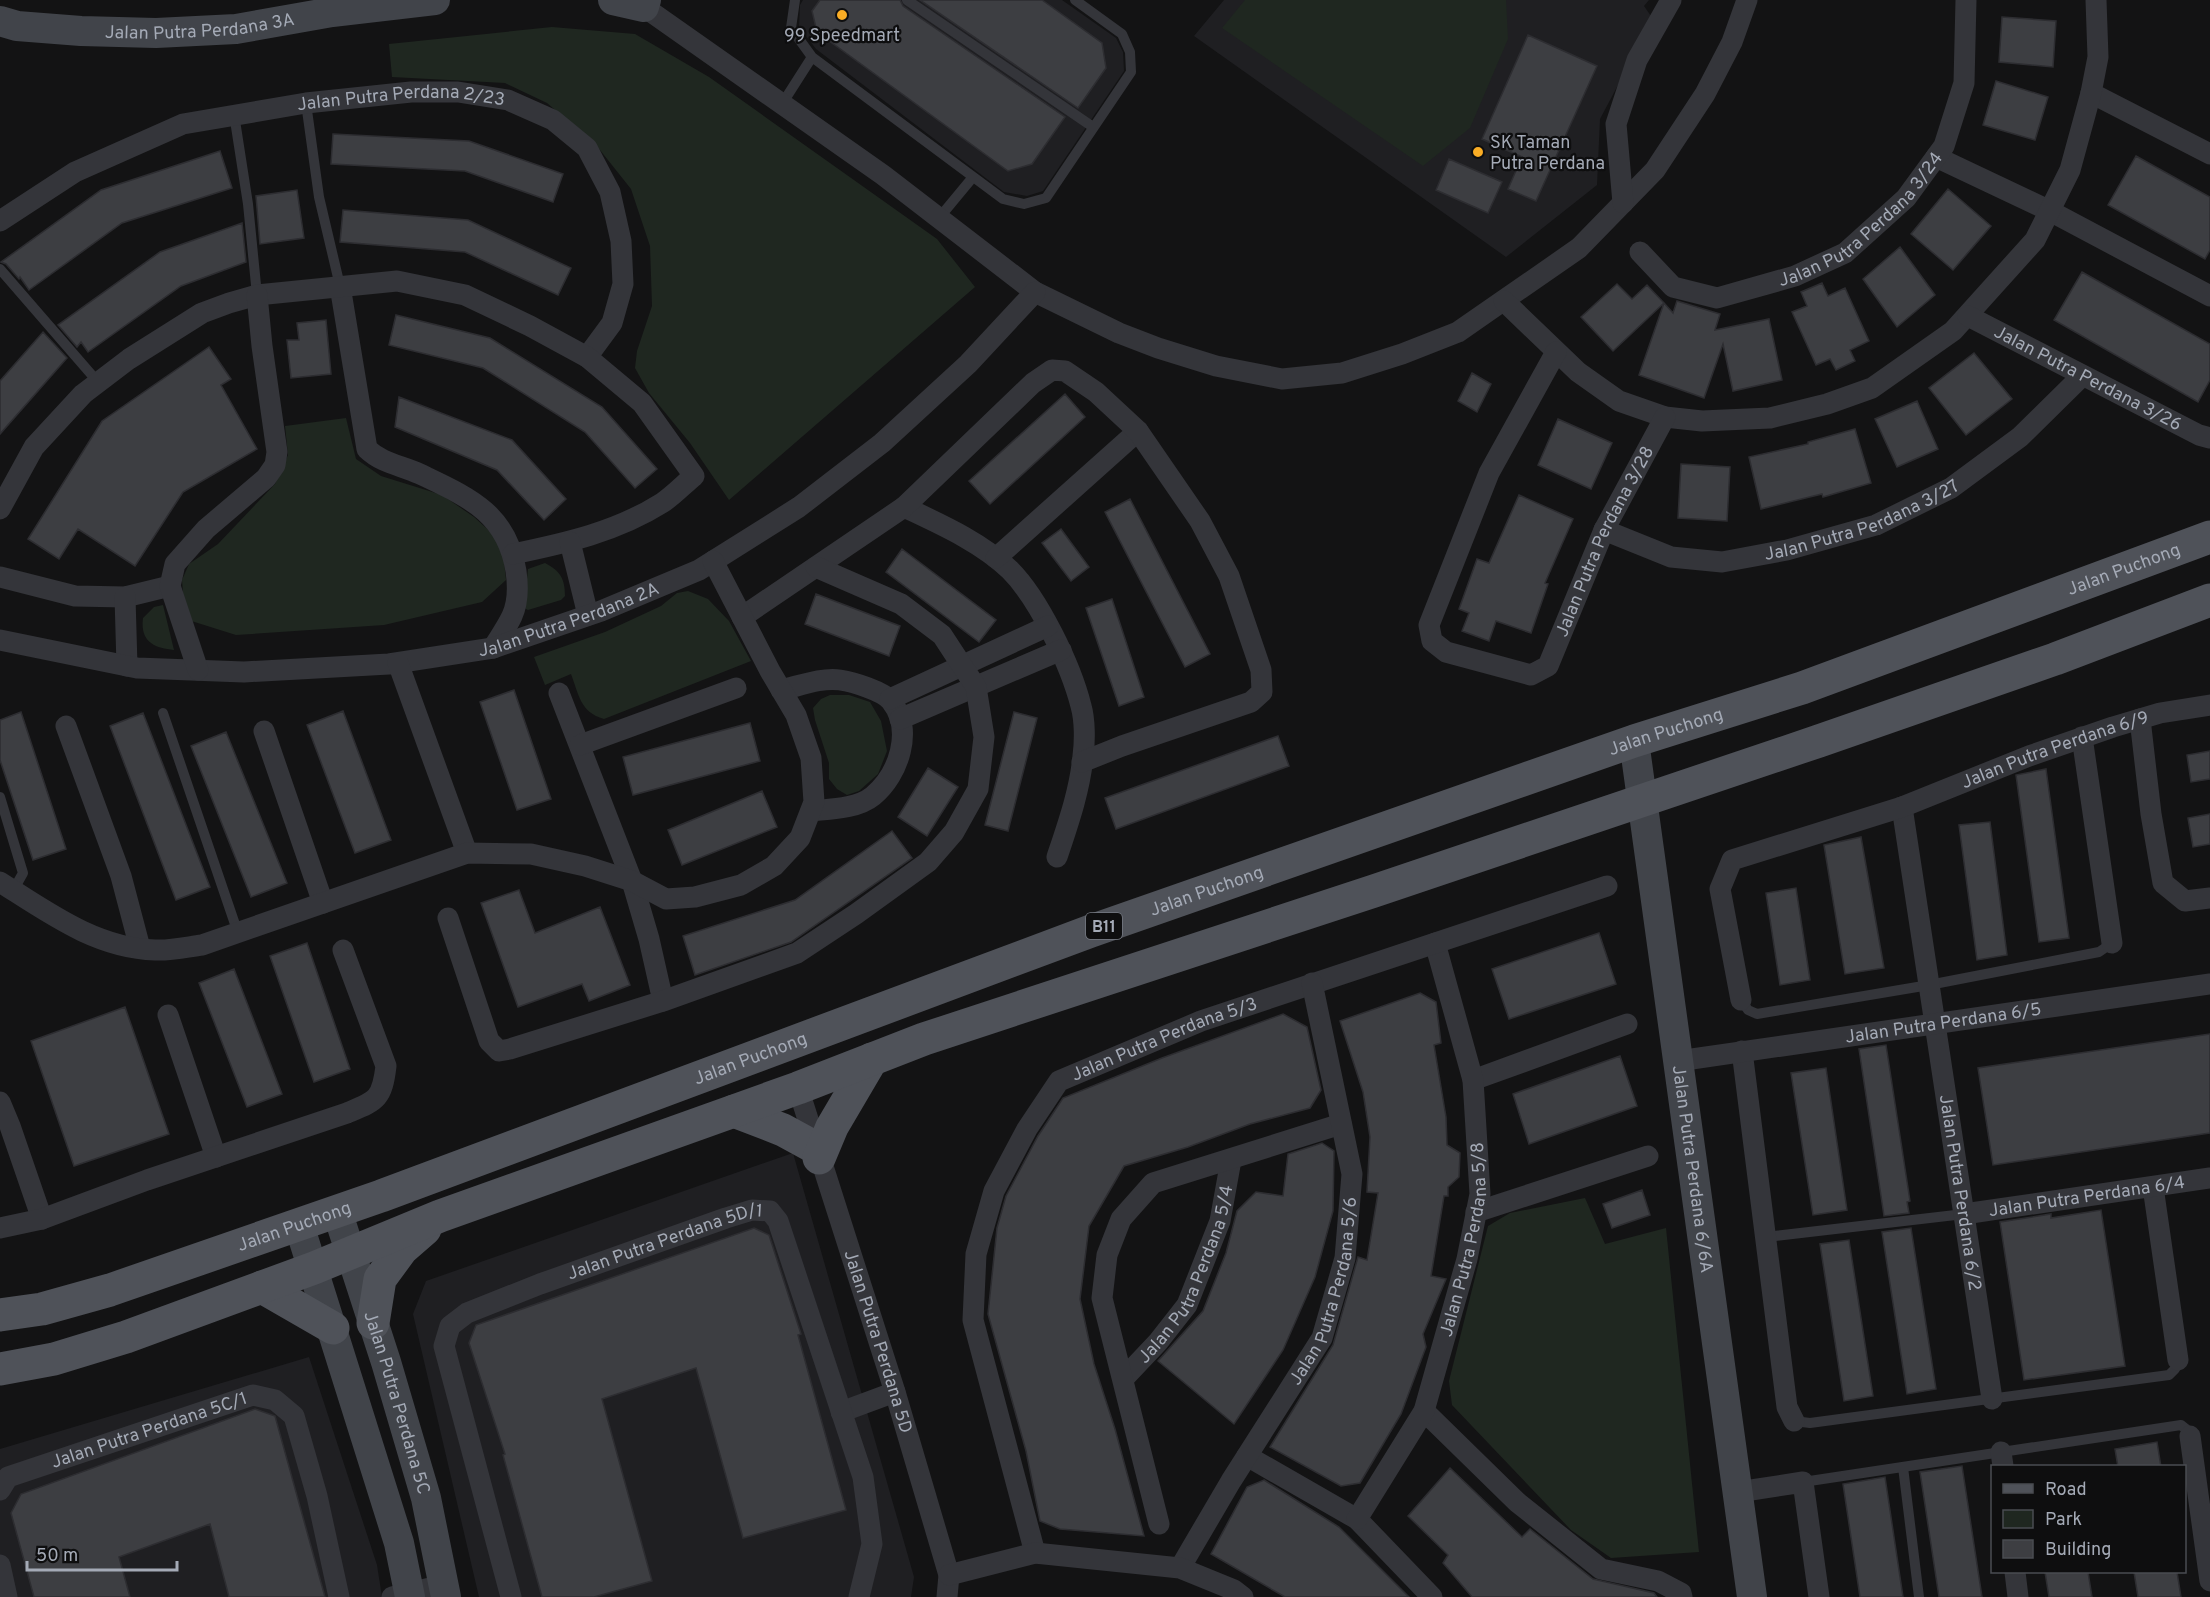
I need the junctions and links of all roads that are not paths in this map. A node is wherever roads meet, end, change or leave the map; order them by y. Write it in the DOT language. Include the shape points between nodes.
graph roads {
  1 [pos="435,0"];
  2 [pos="613,0"];
  3 [pos="795,0"];
  4 [pos="907,0"];
  5 [pos="1075,0"];
  6 [pos="1671,0"];
  7 [pos="1747,0"];
  8 [pos="1966,0"];
  9 [pos="2096,0"];
  10 [pos="645,3"];
  11 [pos="331,6"];
  12 [pos="0,21"];
  13 [pos="812,57"];
  14 [pos="2091,93"];
  15 [pos="306,103"];
  16 [pos="782,104"];
  17 [pos="234,114"];
  18 [pos="1093,127"];
  19 [pos="2210,154"];
  20 [pos="1936,157"];
  21 [pos="973,177"];
  22 [pos="1623,202"];
  23 [pos="2050,211"];
  24 [pos="939,218"];
  25 [pos="0,221"];
  26 [pos="1640,252"];
  27 [pos="0,269"];
  28 [pos="340,286"];
  29 [pos="1035,292"];
  30 [pos="257,295"];
  31 [pos="2210,296"];
  32 [pos="1504,301"];
  33 [pos="1968,316"];
  34 [pos="1556,352"];
  35 [pos="587,357"];
  36 [pos="2082,376"];
  37 [pos="98,381"];
  38 [pos="1665,417"];
  39 [pos="1138,431"];
  40 [pos="2210,438"];
  41 [pos="904,507"];
  42 [pos="0,509"];
  43 [pos="1604,530"];
  44 [pos="2210,537"];
  45 [pos="570,542"];
  46 [pos="513,554"];
  47 [pos="996,558"];
  48 [pos="713,561"];
  49 [pos="816,567"];
  50 [pos="0,577"];
  51 [pos="170,586"];
  52 [pos="125,597"];
  53 [pos="2210,600"];
  54 [pos="588,615"];
  55 [pos="742,617"];
  56 [pos="1047,626"];
  57 [pos="0,640"];
  58 [pos="493,648"];
  59 [pos="1061,650"];
  60 [pos="398,663"];
  61 [pos="127,666"];
  62 [pos="963,666"];
  63 [pos="198,670"];
  64 [pos="976,687"];
  65 [pos="736,688"];
  66 [pos="781,690"];
  67 [pos="559,693"];
  68 [pos="890,699"];
  69 [pos="2210,705"];
  70 [pos="163,713"];
  71 [pos="2140,718"];
  72 [pos="900,719"];
  73 [pos="66,726"];
  74 [pos="264,731"];
  75 [pos="2082,737"];
  76 [pos="1634,741"];
  77 [pos="580,745"];
  78 [pos="1082,762"];
  79 [pos="0,797"];
  80 [pos="1642,801"];
  81 [pos="1902,807"];
  82 [pos="811,811"];
  83 [pos="467,853"];
  84 [pos="1057,857"];
  85 [pos="632,881"];
  86 [pos="1607,886"];
  87 [pos="7,887"];
  88 [pos="2210,898"];
  89 [pos="323,903"];
  90 [pos="448,918"];
  91 [pos="238,933"];
  92 [pos="1435,943"];
  93 [pos="2112,943"];
  94 [pos="140,948"];
  95 [pos="343,950"];
  96 [pos="1312,983"];
  97 [pos="2210,984"];
  98 [pos="1929,985"];
  99 [pos="1741,1000"];
  100 [pos="663,1001"];
  101 [pos="897,1004"];
  102 [pos="168,1015"];
  103 [pos="1935,1023"];
  104 [pos="1627,1024"];
  105 [pos="1742,1051"];
  106 [pos="872,1059"];
  107 [pos="1678,1060"];
  108 [pos="1473,1080"];
  109 [pos="798,1088"];
  110 [pos="667,1089"];
  111 [pos="0,1102"];
  112 [pos="734,1111"];
  113 [pos="1341,1124"];
  114 [pos="818,1153"];
  115 [pos="1648,1156"];
  116 [pos="216,1157"];
  117 [pos="1231,1160"];
  118 [pos="2210,1178"];
  119 [pos="2152,1187"];
  120 [pos="337,1211"];
  121 [pos="1476,1212"];
  122 [pos="1964,1214"];
  123 [pos="440,1216"];
  124 [pos="42,1219"];
  125 [pos="299,1225"];
  126 [pos="0,1228"];
  127 [pos="1766,1237"];
  128 [pos="351,1253"];
  129 [pos="314,1268"];
  130 [pos="262,1287"];
  131 [pos="0,1315"];
  132 [pos="374,1323"];
  133 [pos="333,1328"];
  134 [pos="2178,1360"];
  135 [pos="0,1369"];
  136 [pos="1124,1378"];
  137 [pos="895,1392"];
  138 [pos="1992,1399"];
  139 [pos="1424,1411"];
  140 [pos="841,1412"];
  141 [pos="1794,1422"];
  142 [pos="2190,1436"];
  143 [pos="1246,1456"];
  144 [pos="2002,1459"];
  145 [pos="1903,1467"];
  146 [pos="1803,1482"];
  147 [pos="0,1490"];
  148 [pos="1738,1492"];
  149 [pos="1357,1519"];
  150 [pos="1159,1524"];
  151 [pos="1035,1553"];
  152 [pos="0,1565"];
  153 [pos="1180,1568"];
  154 [pos="2015,1573"];
  155 [pos="949,1575"];
  156 [pos="2210,1581"];
  157 [pos="445,1591"];
  158 [pos="404,1596"];
  159 [pos="8,1597"];
  160 [pos="339,1597"];
  161 [pos="511,1597"];
  162 [pos="860,1597"];
  163 [pos="947,1597"];
  164 [pos="1243,1597"];
  165 [pos="1432,1597"];
  166 [pos="1682,1597"];
  167 [pos="1752,1597"];
  168 [pos="1819,1597"];
  169 [pos="1919,1597"];
  170 [pos="2018,1597"];
  1 -- 11 [label="street, Jalan Putra Perdana 3A"];
  2 -- 10 [label="street"];
  3 -- 13 [label="lane" via="791,28"];
  4 -- 18 [label="lane"];
  5 -- 18 [label="lane" via="1122,34 1130,52 1131,72"];
  6 -- 22 [label="street" via="1637,60 1616,124"];
  7 -- 22 [label="street" via="1732,42 1705,94 1655,170"];
  8 -- 20 [label="street, Jalan Putra Perdana 3/24" via="1964,83 1944,146"];
  9 -- 14 [label="street" via="2098,57"];
  10 -- 16 [label="street"];
  11 -- 12 [label="street, Jalan Putra Perdana 3A" via="236,29 156,33 81,32"];
  13 -- 16 [label="lane"];
  13 -- 21 [label="lane"];
  14 -- 19 [label="street"];
  14 -- 23 [label="street" via="2070,170"];
  15 -- 17 [label="street, Jalan Putra Perdana 2/23"];
  15 -- 28 [label="lane" via="318,197"];
  15 -- 35 [label="street, Jalan Putra Perdana 2/23" via="411,92 458,92 507,100 553,120 587,148 610,192 621,241 622,284 612,323"];
  16 -- 24 [label="street"];
  17 -- 25 [label="street, Jalan Putra Perdana 2/23" via="183,124 75,172"];
  17 -- 30 [label="lane"];
  18 -- 21 [label="lane" via="1046,198 1024,204 1003,199"];
  20 -- 23 [label="street"];
  20 -- 26 [label="street, Jalan Putra Perdana 3/24" via="1906,198 1845,253 1795,276 1717,298 1673,287"];
  21 -- 24 [label="lane"];
  22 -- 32 [label="street" via="1579,248"];
  23 -- 31 [label="street"];
  23 -- 33 [label="street" via="2035,240"];
  24 -- 29 [label="street"];
  27 -- 37 [label="lane"];
  28 -- 30 [label="street"];
  28 -- 35 [label="street" via="397,281 465,295"];
  28 -- 46 [label="street" via="367,449 378,459 466,496 497,521"];
  29 -- 32 [label="street" via="1158,348 1216,366 1282,379 1342,373 1402,354 1458,332"];
  29 -- 48 [label="street, Jalan Putra Perdana 2A" via="968,364 882,443 799,507"];
  30 -- 37 [label="street" via="202,313"];
  30 -- 51 [label="street" via="277,452 275,465 266,478 206,529 175,564"];
  32 -- 34 [label="street"];
  33 -- 36 [label="street, Jalan Putra Perdana 3/26"];
  33 -- 38 [label="street" via="1872,388 1827,404 1770,418 1702,421"];
  34 -- 38 [label="street" via="1619,401"];
  34 -- 43 [label="street, Jalan Putra Perdana 3/28" via="1489,473 1429,625 1432,641 1446,652 1532,675 1548,666"];
  35 -- 45 [label="street" via="642,403 694,476 663,502 619,527"];
  36 -- 40 [label="street, Jalan Putra Perdana 3/26"];
  36 -- 43 [label="street, Jalan Putra Perdana 3/27" via="2020,437 1951,488 1876,525 1722,562 1671,557"];
  37 -- 42 [label="street" via="34,447"];
  38 -- 43 [label="street, Jalan Putra Perdana 3/28"];
  39 -- 41 [label="street" via="1096,392 1065,371 1052,370 1033,383"];
  39 -- 47 [label="street"];
  39 -- 78 [label="street" via="1200,521 1229,576 1261,670 1262,692 1251,702"];
  41 -- 47 [label="street"];
  41 -- 49 [label="street"];
  44 -- 76 [label="main road, Jalan Puchong / B11" via="1802,688"];
  45 -- 46 [label="street"];
  45 -- 54 [label="street"];
  46 -- 58 [label="street" via="518,585 513,615"];
  47 -- 56 [label="street" via="1011,571"];
  48 -- 54 [label="street, Jalan Putra Perdana 2A"];
  48 -- 55 [label="street"];
  49 -- 55 [label="street"];
  49 -- 62 [label="street" via="901,604 942,635"];
  50 -- 52 [label="street" via="75,596"];
  51 -- 52 [label="street"];
  51 -- 63 [label="street"];
  52 -- 61 [label="street"];
  53 -- 80 [label="main road" via="2055,659"];
  54 -- 58 [label="street, Jalan Putra Perdana 2A"];
  55 -- 66 [label="street"];
  56 -- 59 [label="street"];
  56 -- 62 [label="street"];
  57 -- 61 [label="street, Jalan Putra Perdana 2A"];
  58 -- 60 [label="street, Jalan Putra Perdana 2A"];
  59 -- 64 [label="street"];
  59 -- 78 [label="street" via="1082,708"];
  60 -- 63 [label="street, Jalan Putra Perdana 2A" via="244,672"];
  60 -- 83 [label="street"];
  61 -- 63 [label="street, Jalan Putra Perdana 2A"];
  62 -- 64 [label="street"];
  62 -- 68 [label="street"];
  64 -- 72 [label="street"];
  64 -- 100 [label="street" via="984,736 978,789 954,832 928,862 797,953"];
  65 -- 77 [label="street"];
  66 -- 68 [label="street" via="839,679"];
  66 -- 82 [label="street" via="796,715 811,758"];
  67 -- 77 [label="street"];
  68 -- 72 [label="street"];
  69 -- 71 [label="street, Jalan Putra Perdana 6/9"];
  70 -- 91 [label="lane"];
  71 -- 75 [label="street, Jalan Putra Perdana 6/9"];
  71 -- 88 [label="street" via="2163,883 2185,901"];
  72 -- 82 [label="street" via="900,754 888,778 872,797 844,808"];
  73 -- 94 [label="street" via="121,876"];
  74 -- 89 [label="street"];
  75 -- 81 [label="street, Jalan Putra Perdana 6/9"];
  75 -- 93 [label="street"];
  76 -- 80 [label="street, Jalan Putra Perdana 6/6A"];
  76 -- 101 [label="main road, Jalan Puchong / B11" via="1091,931"];
  77 -- 85 [label="street"];
  78 -- 84 [label="street"];
  79 -- 87 [label="lane" via="22,873"];
  80 -- 106 [label="main road"];
  80 -- 107 [label="street, Jalan Putra Perdana 6/6A"];
  81 -- 98 [label="street, Jalan Putra Perdana 6/2"];
  81 -- 99 [label="street, Jalan Putra Perdana 6/9" via="1731,861 1720,889"];
  82 -- 85 [label="street" via="800,838 774,867 741,885 694,897 666,899"];
  83 -- 85 [label="street" via="531,854"];
  83 -- 89 [label="street"];
  85 -- 100 [label="street"];
  86 -- 92 [label="street, Jalan Putra Perdana 5/3"];
  87 -- 94 [label="street" via="58,921 110,944"];
  89 -- 91 [label="street"];
  90 -- 100 [label="street" via="489,1041 499,1051"];
  91 -- 94 [label="street" via="202,945 157,951"];
  92 -- 96 [label="street, Jalan Putra Perdana 5/3"];
  92 -- 108 [label="street, Jalan Putra Perdana 5/8"];
  93 -- 98 [label="lane" via="2099,952"];
  95 -- 116 [label="street" via="386,1066 384,1084 374,1101"];
  96 -- 113 [label="street, Jalan Putra Perdana 5/6"];
  96 -- 151 [label="street, Jalan Putra Perdana 5/3" via="1201,1021 1059,1082 1027,1129 994,1191 976,1254 973,1320"];
  97 -- 103 [label="street, Jalan Putra Perdana 6/5"];
  98 -- 99 [label="lane" via="1757,1014"];
  98 -- 103 [label="street, Jalan Putra Perdana 6/2"];
  101 -- 109 [label="main road" via="882,1018 819,1046 807,1060"];
  101 -- 110 [label="main road, Jalan Puchong / B11"];
  102 -- 116 [label="street"];
  103 -- 105 [label="street, Jalan Putra Perdana 6/5"];
  103 -- 122 [label="street, Jalan Putra Perdana 6/2"];
  104 -- 108 [label="street"];
  105 -- 107 [label="street, Jalan Putra Perdana 6/5"];
  105 -- 127 [label="street"];
  106 -- 109 [label="main road"];
  106 -- 114 [label="main road"];
  107 -- 148 [label="street, Jalan Putra Perdana 6/6A"];
  108 -- 121 [label="street, Jalan Putra Perdana 5/8" via="1480,1194"];
  109 -- 110 [label="main road" via="777,1070 766,1068 690,1092"];
  109 -- 112 [label="main road"];
  109 -- 114 [label="street, Jalan Putra Perdana 5D"];
  110 -- 120 [label="main road, Jalan Puchong / B11"];
  111 -- 124 [label="street"];
  112 -- 114 [label="main road" via="783,1130"];
  112 -- 123 [label="main road"];
  113 -- 117 [label="street"];
  113 -- 143 [label="street, Jalan Putra Perdana 5/6" via="1352,1174 1345,1258 1322,1338"];
  114 -- 137 [label="street, Jalan Putra Perdana 5D"];
  115 -- 121 [label="street"];
  116 -- 124 [label="street"];
  117 -- 136 [label="street, Jalan Putra Perdana 5/4" via="1220,1221 1187,1305"];
  117 -- 136 [label="street" via="1153,1183 1121,1219 1107,1255 1102,1298"];
  118 -- 119 [label="street, Jalan Putra Perdana 6/4"];
  119 -- 122 [label="street, Jalan Putra Perdana 6/4"];
  119 -- 134 [label="street"];
  120 -- 125 [label="main road, Jalan Puchong / B11"];
  120 -- 128 [label="street, Jalan Putra Perdana 5C"];
  121 -- 139 [label="street, Jalan Putra Perdana 5/8"];
  122 -- 127 [label="lane"];
  122 -- 138 [label="street, Jalan Putra Perdana 6/2"];
  123 -- 128 [label="main road"];
  123 -- 132 [label="main road" via="402,1249 380,1279"];
  124 -- 126 [label="street"];
  125 -- 129 [label="street"];
  125 -- 131 [label="main road, Jalan Puchong / B11" via="110,1290 42,1309"];
  127 -- 141 [label="street" via="1787,1407"];
  128 -- 129 [label="main road"];
  128 -- 132 [label="street, Jalan Putra Perdana 5C"];
  129 -- 130 [label="main road"];
  129 -- 133 [label="street"];
  130 -- 133 [label="main road"];
  130 -- 135 [label="main road" via="126,1337 54,1359"];
  132 -- 157 [label="street, Jalan Putra Perdana 5C" via="426,1498"];
  133 -- 158 [label="street" via="399,1543"];
  134 -- 138 [label="lane" via="2169,1375"];
  136 -- 150 [label="street"];
  137 -- 140 [label="street"];
  137 -- 155 [label="street, Jalan Putra Perdana 5D"];
  138 -- 141 [label="lane"];
  139 -- 149 [label="street, Jalan Putra Perdana 5/8"];
  139 -- 166 [label="street" via="1517,1502 1601,1569 1658,1581"];
  140 -- 161 [label="street, Jalan Putra Perdana 5D/1" via="778,1221 770,1212 752,1210 726,1218 467,1313 450,1326 444,1346"];
  140 -- 162 [label="street, Jalan Putra Perdana 5D/1" via="862,1477 872,1544"];
  142 -- 144 [label="lane" via="2181,1425"];
  142 -- 156 [label="street"];
  143 -- 149 [label="street"];
  143 -- 153 [label="street, Jalan Putra Perdana 5/6"];
  144 -- 145 [label="lane"];
  145 -- 146 [label="lane"];
  145 -- 169 [label="lane"];
  146 -- 148 [label="street"];
  146 -- 168 [label="street"];
  147 -- 160 [label="street, Jalan Putra Perdana 5C/1" via="9,1477 254,1395 275,1400 294,1416 317,1496"];
  148 -- 167 [label="street, Jalan Putra Perdana 6/6A"];
  149 -- 165 [label="street"];
  151 -- 153 [label="street"];
  151 -- 155 [label="street"];
  152 -- 159 [label="street"];
  153 -- 164 [label="street"];
  154 -- 170 [label="street"];
  155 -- 163 [label="street, Jalan Putra Perdana 5D"];
  157 -- 158 [label="street"];
}
